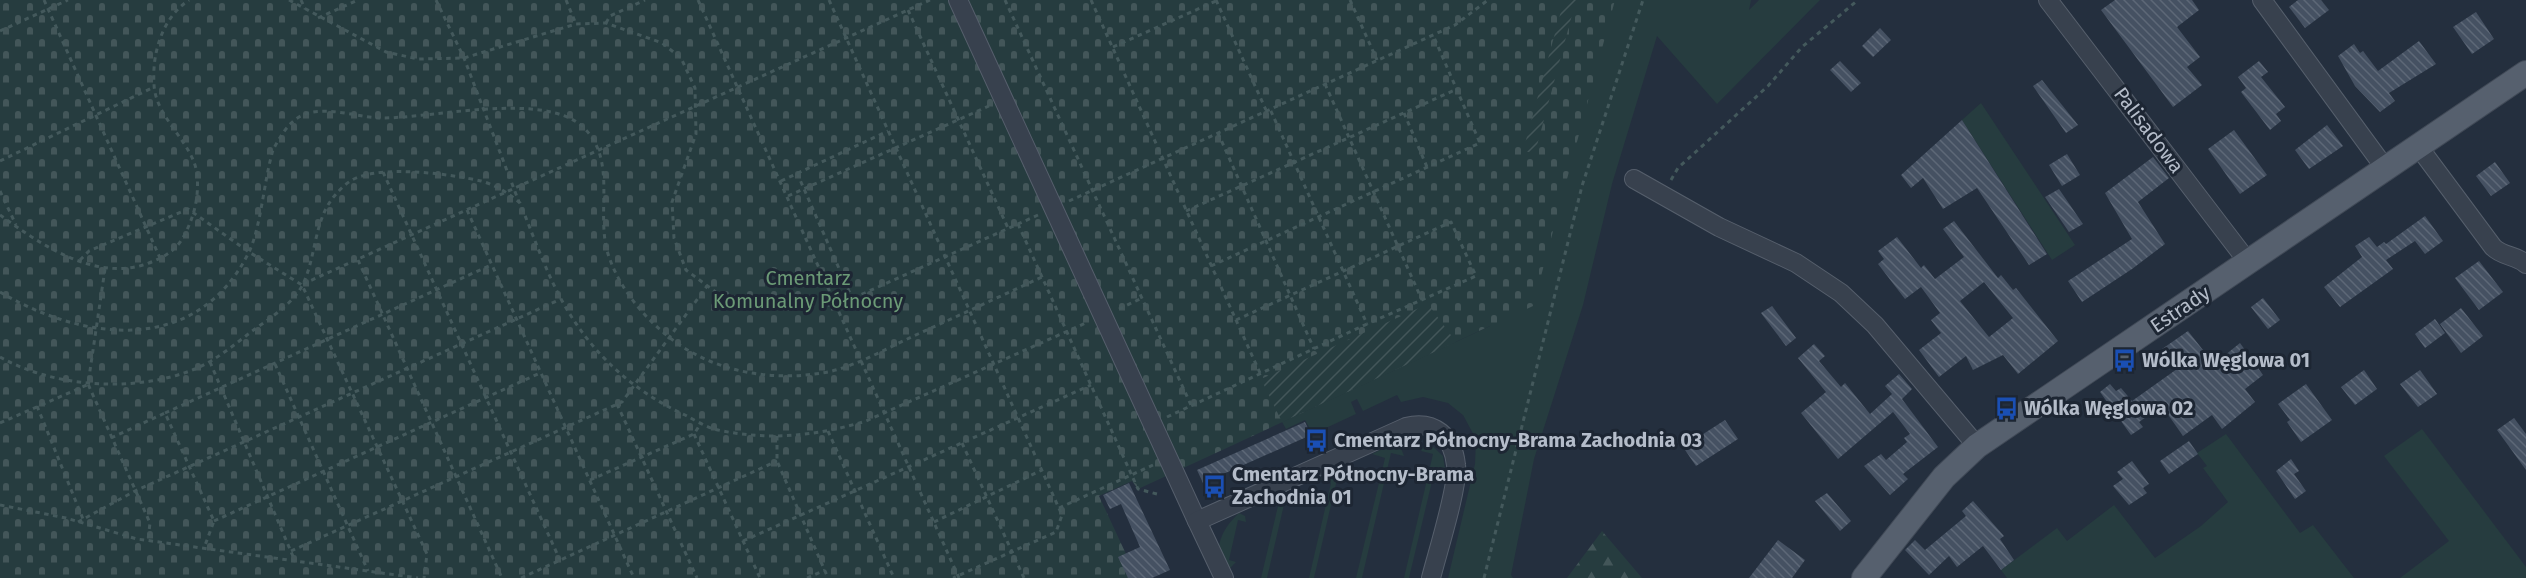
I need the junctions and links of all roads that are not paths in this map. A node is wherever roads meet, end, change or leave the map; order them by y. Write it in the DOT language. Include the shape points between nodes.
graph roads {
  1 [pos="958,0"];
  2 [pos="2048,0"];
  3 [pos="2262,0"];
  4 [pos="2526,73"];
  5 [pos="2418,146"];
  6 [pos="2385,168"];
  7 [pos="1634,178"];
  8 [pos="2248,262"];
  9 [pos="2526,264"];
  10 [pos="1977,446"];
  11 [pos="1197,521"];
  12 [pos="1224,578"];
  13 [pos="1431,578"];
  14 [pos="1864,578"];
  1 -- 11 [label="street"];
  2 -- 8 [label="street, Palisadowa"];
  3 -- 6 [label="street"];
  4 -- 5 [label="main road, Estrady"];
  5 -- 6 [label="main road, Estrady"];
  5 -- 9 [label="street" via="2493,247"];
  6 -- 8 [label="main road, Estrady"];
  7 -- 10 [label="street" via="1719,227 1796,263 1841,293 1875,325"];
  8 -- 10 [label="main road, Estrady"];
  10 -- 14 [label="main road, Estrady" via="1937,485"];
  11 -- 12 [label="street"];
  11 -- 13 [label="street" via="1420,424 1442,434 1457,467"];
}
